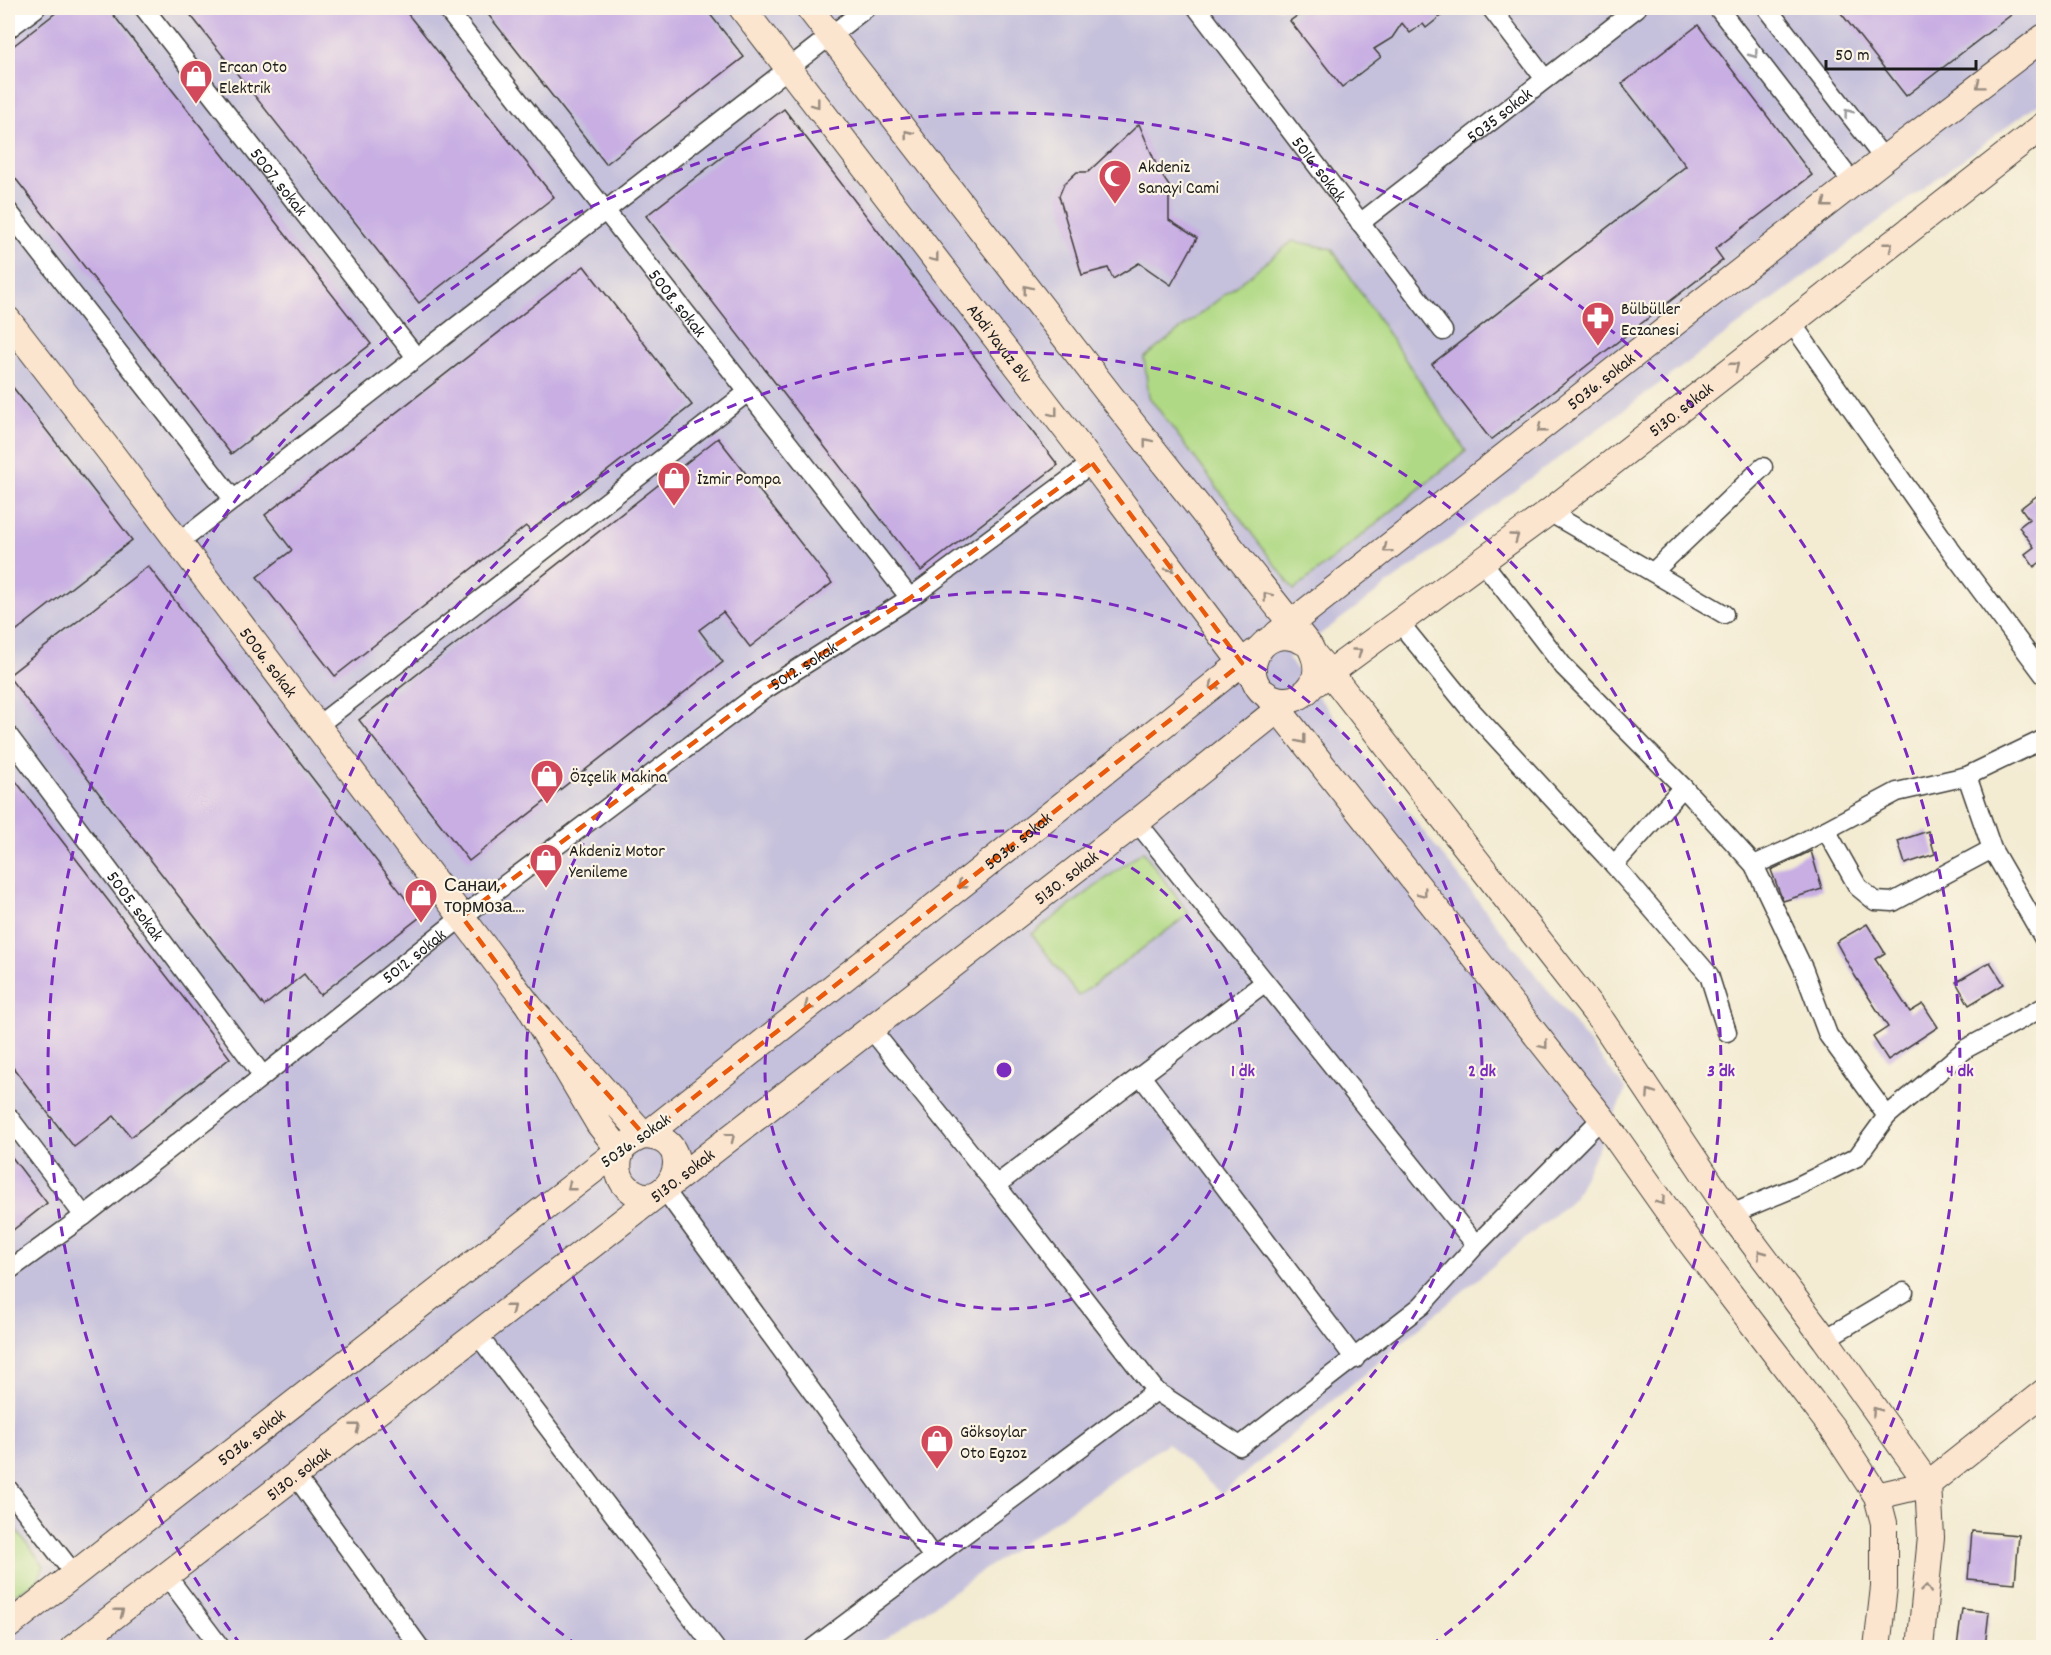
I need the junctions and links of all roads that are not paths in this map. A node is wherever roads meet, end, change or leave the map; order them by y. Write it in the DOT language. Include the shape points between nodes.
graph roads {
  1 [pos="36,8"];
  2 [pos="144,8"];
  3 [pos="446,8"];
  4 [pos="742,8"];
  5 [pos="809,8"];
  6 [pos="866,8"];
  7 [pos="1197,8"];
  8 [pos="1491,8"];
  9 [pos="1636,8"];
  10 [pos="1718,8"];
  11 [pos="1767,8"];
  12 [pos="8,29"];
  13 [pos="831,35"];
  14 [pos="2043,37"];
  15 [pos="789,68"];
  16 [pos="1545,79"];
  17 [pos="2043,125"];
  18 [pos="1884,159"];
  19 [pos="1852,183"];
  20 [pos="8,210"];
  21 [pos="605,210"];
  22 [pos="1360,223"];
  23 [pos="8,320"];
  24 [pos="1791,322"];
  25 [pos="1443,331"];
  26 [pos="416,357"];
  27 [pos="748,392"];
  28 [pos="1092,463"];
  29 [pos="1762,467"];
  30 [pos="233,499"];
  31 [pos="1549,512"];
  32 [pos="178,542"];
  33 [pos="1482,561"];
  34 [pos="1653,572"];
  35 [pos="910,598"];
  36 [pos="1724,614"];
  37 [pos="1399,622"];
  38 [pos="1284,668"];
  39 [pos="2043,675"];
  40 [pos="317,726"];
  41 [pos="8,735"];
  42 [pos="2043,739"];
  43 [pos="1967,776"];
  44 [pos="1683,787"];
  45 [pos="1137,822"];
  46 [pos="1826,830"];
  47 [pos="1992,849"];
  48 [pos="1614,865"];
  49 [pos="1754,865"];
  50 [pos="462,917"];
  51 [pos="2043,939"];
  52 [pos="1264,983"];
  53 [pos="529,1006"];
  54 [pos="2043,1007"];
  55 [pos="871,1029"];
  56 [pos="1728,1032"];
  57 [pos="263,1076"];
  58 [pos="1141,1076"];
  59 [pos="8,1116"];
  60 [pos="1887,1116"];
  61 [pos="1602,1118"];
  62 [pos="645,1136"];
  63 [pos="621,1152"];
  64 [pos="996,1185"];
  65 [pos="664,1190"];
  66 [pos="1731,1214"];
  67 [pos="84,1216"];
  68 [pos="1476,1245"];
  69 [pos="8,1271"];
  70 [pos="1904,1292"];
  71 [pos="477,1334"];
  72 [pos="1825,1340"];
  73 [pos="1355,1359"];
  74 [pos="1156,1391"];
  75 [pos="2043,1392"];
  76 [pos="295,1475"];
  77 [pos="1928,1484"];
  78 [pos="8,1489"];
  79 [pos="1877,1496"];
  80 [pos="933,1557"];
  81 [pos="74,1574"];
  82 [pos="166,1575"];
  83 [pos="8,1626"];
  84 [pos="73,1647"];
  85 [pos="220,1647"];
  86 [pos="420,1647"];
  87 [pos="715,1647"];
  88 [pos="813,1647"];
  89 [pos="1877,1647"];
  90 [pos="1920,1647"];
  1 -- 12 [label="street"];
  2 -- 26 [label="street, 5007. sokak"];
  3 -- 21 [label="street, 5008. sokak"];
  4 -- 15 [label="main road, Abdi Yavuz Blv"];
  5 -- 13 [label="main road"];
  6 -- 13 [label="street"];
  7 -- 22 [label="street, 5016. sokak"];
  8 -- 16 [label="street"];
  9 -- 16 [label="street, 5035 sokak"];
  10 -- 19 [label="street, one-way"];
  18 -- 11 [label="street, one-way"];
  13 -- 15 [label="street"];
  38 -- 13 [label="main road, one-way"];
  14 -- 18 [label="main road, 5036. sokak, one-way"];
  15 -- 21 [label="street"];
  15 -- 28 [label="main road, Abdi Yavuz Blv, one-way"];
  16 -- 22 [label="street, 5035 sokak"];
  24 -- 17 [label="main road, 5130. sokak, one-way"];
  18 -- 19 [label="main road, 5036. sokak"];
  19 -- 38 [label="main road, 5036. sokak, one-way"];
  20 -- 30 [label="street"];
  21 -- 26 [label="street"];
  21 -- 27 [label="street, 5008. sokak"];
  22 -- 25 [label="street, 5016. sokak"];
  23 -- 32 [label="main road, 5006. sokak"];
  31 -- 24 [label="main road, 5130. sokak, one-way"];
  24 -- 39 [label="street"];
  26 -- 30 [label="street"];
  27 -- 35 [label="street, 5008. sokak"];
  27 -- 40 [label="street"];
  28 -- 35 [label="street, 5012. sokak"];
  28 -- 38 [label="main road, Abdi Yavuz Blv, one-way"];
  29 -- 34 [label="street"];
  30 -- 32 [label="street"];
  33 -- 31 [label="main road, 5130. sokak, one-way"];
  31 -- 34 [label="street"];
  32 -- 40 [label="main road, 5006. sokak"];
  33 -- 37 [label="main road, 5130. sokak"];
  33 -- 44 [label="street" via="1564,667"];
  34 -- 36 [label="street"];
  35 -- 50 [label="street, 5012. sokak" via="761,692"];
  38 -- 37 [label="main road, 5130. sokak, one-way"];
  37 -- 48 [label="street" via="1469,708"];
  38 -- 45 [label="main road, 5130. sokak"];
  38 -- 61 [label="main road, one-way"];
  38 -- 62 [label="main road, 5036. sokak, one-way"];
  66 -- 38 [label="main road, one-way" via="1602,1021"];
  40 -- 50 [label="main road, 5006. sokak"];
  41 -- 57 [label="street, 5005. sokak"];
  42 -- 43 [label="street"];
  43 -- 46 [label="street" via="1897,792"];
  43 -- 47 [label="street"];
  44 -- 48 [label="street"];
  44 -- 49 [label="street"];
  45 -- 52 [label="street"];
  45 -- 55 [label="main road, 5130. sokak"];
  46 -- 47 [label="street" via="1858,887 1875,901 1893,902"];
  46 -- 49 [label="street"];
  47 -- 51 [label="street"];
  48 -- 56 [label="street" via="1709,975"];
  49 -- 60 [label="street" via="1803,968 1828,1035"];
  50 -- 53 [label="main road, 5006. sokak"];
  50 -- 57 [label="street, 5012. sokak"];
  52 -- 58 [label="street"];
  52 -- 68 [label="street"];
  53 -- 62 [label="main road"];
  53 -- 63 [label="main road" via="599,1124"];
  54 -- 60 [label="street" via="1966,1048"];
  55 -- 64 [label="street"];
  65 -- 55 [label="main road, 5130. sokak, one-way"];
  57 -- 67 [label="street, 5012. sokak"];
  58 -- 64 [label="street"];
  58 -- 73 [label="street"];
  59 -- 67 [label="street"];
  60 -- 66 [label="street" via="1857,1157"];
  61 -- 68 [label="street"];
  61 -- 79 [label="main road, one-way" via="1687,1238 1833,1429"];
  62 -- 63 [label="main road, 5036. sokak" via="630,1141"];
  62 -- 65 [label="main road" via="660,1139 675,1156 676,1171"];
  63 -- 65 [label="main road" via="617,1167 628,1188 649,1195"];
  63 -- 81 [label="main road, 5036. sokak, one-way"];
  64 -- 74 [label="street"];
  71 -- 65 [label="main road, 5130. sokak, one-way"];
  65 -- 80 [label="street"];
  72 -- 66 [label="main road, one-way"];
  67 -- 69 [label="street, 5012. sokak"];
  68 -- 73 [label="street" via="1420,1306"];
  70 -- 72 [label="street"];
  76 -- 71 [label="main road, 5130. sokak, one-way"];
  71 -- 87 [label="street"];
  77 -- 72 [label="main road, one-way"];
  73 -- 74 [label="street" via="1240,1446"];
  74 -- 80 [label="street"];
  75 -- 77 [label="main road"];
  76 -- 82 [label="main road, 5130. sokak"];
  76 -- 86 [label="street"];
  77 -- 79 [label="main road"];
  90 -- 77 [label="main road, one-way" via="1931,1537"];
  78 -- 81 [label="street"];
  79 -- 89 [label="main road" via="1884,1522 1884,1587"];
  80 -- 88 [label="street"];
  81 -- 83 [label="main road, 5036. sokak"];
  84 -- 82 [label="main road, 5130. sokak, one-way"];
  82 -- 85 [label="street"];
}
